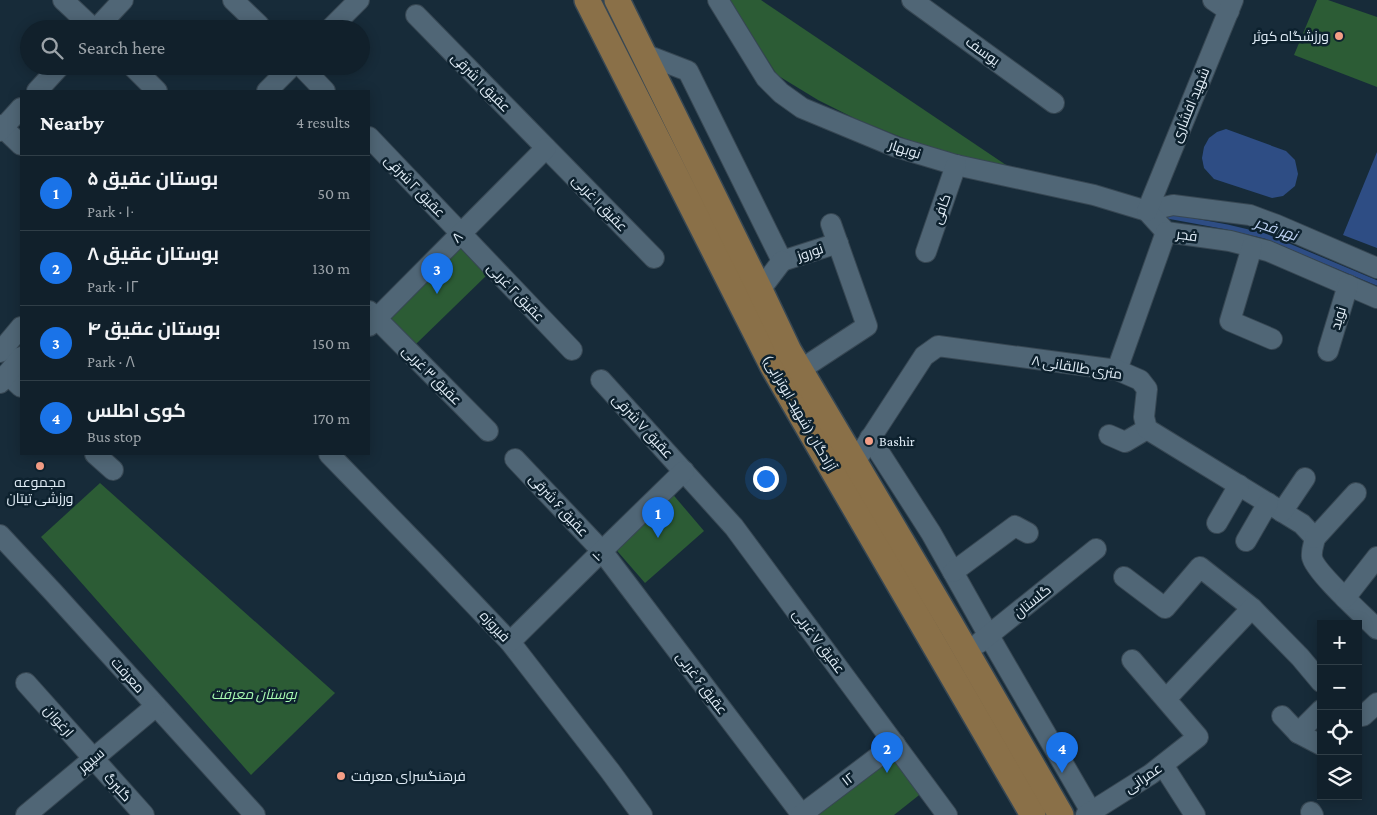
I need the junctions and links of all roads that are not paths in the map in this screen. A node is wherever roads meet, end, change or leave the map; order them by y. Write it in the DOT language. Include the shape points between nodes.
graph roads {
  1 [pos="63,0"];
  2 [pos="122,0"];
  3 [pos="234,0"];
  4 [pos="359,0"];
  5 [pos="587,0"];
  6 [pos="617,0"];
  7 [pos="718,0"];
  8 [pos="912,0"];
  9 [pos="1225,4"];
  10 [pos="416,16"];
  11 [pos="85,20"];
  12 [pos="103,20"];
  13 [pos="254,20"];
  14 [pos="339,20"];
  15 [pos="644,54"];
  16 [pos="52,75"];
  17 [pos="141,75"];
  18 [pos="283,75"];
  19 [pos="310,75"];
  20 [pos="38,90"];
  21 [pos="156,90"];
  22 [pos="268,90"];
  23 [pos="324,90"];
  24 [pos="1054,102"];
  25 [pos="20,109"];
  26 [pos="1,128"];
  27 [pos="370,138"];
  28 [pos="20,144"];
  29 [pos="546,148"];
  30 [pos="956,165"];
  31 [pos="1147,211"];
  32 [pos="831,224"];
  33 [pos="1166,232"];
  34 [pos="460,234"];
  35 [pos="838,243"];
  36 [pos="1252,247"];
  37 [pos="926,252"];
  38 [pos="654,258"];
  39 [pos="782,262"];
  40 [pos="1377,268"];
  41 [pos="1348,285"];
  42 [pos="760,290"];
  43 [pos="1377,298"];
  44 [pos="371,318"];
  45 [pos="20,328"];
  46 [pos="1272,339"];
  47 [pos="572,350"];
  48 [pos="1328,351"];
  49 [pos="0,352"];
  50 [pos="20,359"];
  51 [pos="800,370"];
  52 [pos="1117,370"];
  53 [pos="601,380"];
  54 [pos="9,381"];
  55 [pos="1147,429"];
  56 [pos="488,431"];
  57 [pos="1109,435"];
  58 [pos="870,438"];
  59 [pos="96,455"];
  60 [pos="330,455"];
  61 [pos="515,459"];
  62 [pos="855,462"];
  63 [pos="113,470"];
  64 [pos="684,471"];
  65 [pos="1305,478"];
  66 [pos="1239,485"];
  67 [pos="1356,492"];
  68 [pos="1275,508"];
  69 [pos="1217,523"];
  70 [pos="1028,533"];
  71 [pos="0,535"];
  72 [pos="1315,538"];
  73 [pos="1246,541"];
  74 [pos="1096,548"];
  75 [pos="602,551"];
  76 [pos="1377,557"];
  77 [pos="954,572"];
  78 [pos="1124,577"];
  79 [pos="1345,598"];
  80 [pos="1252,608"];
  81 [pos="1375,623"];
  82 [pos="989,636"];
  83 [pos="510,642"];
  84 [pos="967,653"];
  85 [pos="1132,660"];
  86 [pos="1317,677"];
  87 [pos="26,683"];
  88 [pos="1166,699"];
  89 [pos="1377,704"];
  90 [pos="156,706"];
  91 [pos="1317,714"];
  92 [pos="1282,716"];
  93 [pos="1362,716"];
  94 [pos="1298,733"];
  95 [pos="1317,743"];
  96 [pos="895,744"];
  97 [pos="93,759"];
  98 [pos="1163,765"];
  99 [pos="1090,814"];
  100 [pos="26,815"];
  101 [pos="144,815"];
  102 [pos="255,815"];
  103 [pos="642,815"];
  104 [pos="802,815"];
  105 [pos="947,815"];
  106 [pos="1033,815"];
  107 [pos="1061,815"];
  108 [pos="1195,815"];
  1 -- 11 [label="street"];
  2 -- 12 [label="street"];
  3 -- 13 [label="street"];
  4 -- 14 [label="street"];
  5 -- 106 [label="main road, آزادگان (شهید ابوترابی)" via="773,367"];
  6 -- 15 [label="main road, آزادگان (شهید ابوترابی)"];
  7 -- 30 [label="street, نوبهار" via="766,78 802,108 896,147"];
  8 -- 24 [label="street, یوسف"];
  9 -- 31 [label="street, شهید افشاری"];
  10 -- 29 [label="street, عقیق ۱ شرقی"];
  15 -- 39 [label="street" via="688,70"];
  15 -- 42 [label="main road, آزادگان (شهید ابوترابی)"];
  16 -- 20 [label="street"];
  17 -- 21 [label="street"];
  18 -- 22 [label="street"];
  19 -- 23 [label="street"];
  25 -- 26 [label="street"];
  26 -- 28 [label="street"];
  27 -- 34 [label="street, عقیق ۲ شرقی"];
  29 -- 34 [label="street, ۸"];
  29 -- 38 [label="street, عقیق ۱ غربی"];
  30 -- 31 [label="street, نوبهار" via="1094,195"];
  30 -- 37 [label="street, کافی"];
  31 -- 33 [label="street, فجر"];
  31 -- 40 [label="street, فجر" via="1173,205 1250,215"];
  32 -- 35 [label="street"];
  33 -- 36 [label="street, فجر"];
  33 -- 52 [label="street"];
  34 -- 44 [label="street, ۸"];
  34 -- 47 [label="street, عقیق ۲ غربی"];
  35 -- 39 [label="street, نوروز"];
  35 -- 51 [label="street" via="867,326"];
  36 -- 41 [label="street, فجر"];
  36 -- 46 [label="street" via="1230,321"];
  39 -- 42 [label="street"];
  41 -- 43 [label="street, فجر"];
  41 -- 48 [label="street, نوید"];
  42 -- 51 [label="main road, آزادگان (شهید ابوترابی)"];
  44 -- 56 [label="street, عقیق ۳ غربی"];
  45 -- 49 [label="street"];
  50 -- 54 [label="street"];
  51 -- 62 [label="main road, آزادگان (شهید ابوترابی)"];
  52 -- 55 [label="street, ۸ متری طالقانی" via="1140,380 1147,389 1144,417"];
  52 -- 58 [label="street, ۸ متری طالقانی" via="938,346 924,356"];
  53 -- 64 [label="street, عقیق ۷ شرقی"];
  55 -- 57 [label="street" via="1125,442"];
  55 -- 66 [label="street"];
  58 -- 62 [label="street, ۸ متری طالقانی"];
  58 -- 77 [label="street"];
  59 -- 63 [label="street"];
  60 -- 83 [label="street, فیروزه"];
  61 -- 75 [label="street, عقیق ۶ شرقی"];
  62 -- 84 [label="main road, آزادگان (شهید ابوترابی)"];
  64 -- 75 [label="street, ۱۰"];
  64 -- 96 [label="street, عقیق ۷ غربی" via="734,527"];
  65 -- 68 [label="street"];
  66 -- 68 [label="street"];
  66 -- 69 [label="street"];
  67 -- 72 [label="street"];
  68 -- 72 [label="street" via="1302,524"];
  68 -- 73 [label="street"];
  70 -- 77 [label="street" via="1015,526"];
  71 -- 90 [label="street, معرفت"];
  72 -- 79 [label="street" via="1312,558"];
  74 -- 82 [label="street, گلستان"];
  75 -- 83 [label="street, ۱۰"];
  75 -- 104 [label="street, عقیق ۶ غربی"];
  76 -- 79 [label="street"];
  77 -- 82 [label="street"];
  78 -- 80 [label="street" via="1165,608 1200,567"];
  79 -- 81 [label="street"];
  80 -- 86 [label="street"];
  80 -- 88 [label="street"];
  82 -- 84 [label="street, گلستان"];
  82 -- 99 [label="street"];
  83 -- 103 [label="street, فیروزه"];
  84 -- 107 [label="main road, آزادگان (شهید ابوترابی)"];
  85 -- 88 [label="street"];
  87 -- 97 [label="street, ارغوان"];
  88 -- 98 [label="street, عمرانی" via="1198,737"];
  89 -- 93 [label="street"];
  90 -- 97 [label="street, سپهر"];
  90 -- 102 [label="street, معرفت"];
  91 -- 94 [label="street"];
  92 -- 94 [label="street"];
  94 -- 95 [label="street"];
  96 -- 104 [label="street, ۱۲"];
  96 -- 105 [label="street, عقیق ۷ غربی"];
  97 -- 100 [label="street, سپهر"];
  97 -- 101 [label="street, گلبرگ"];
  98 -- 99 [label="street, عمرانی"];
  98 -- 108 [label="street"];
}
